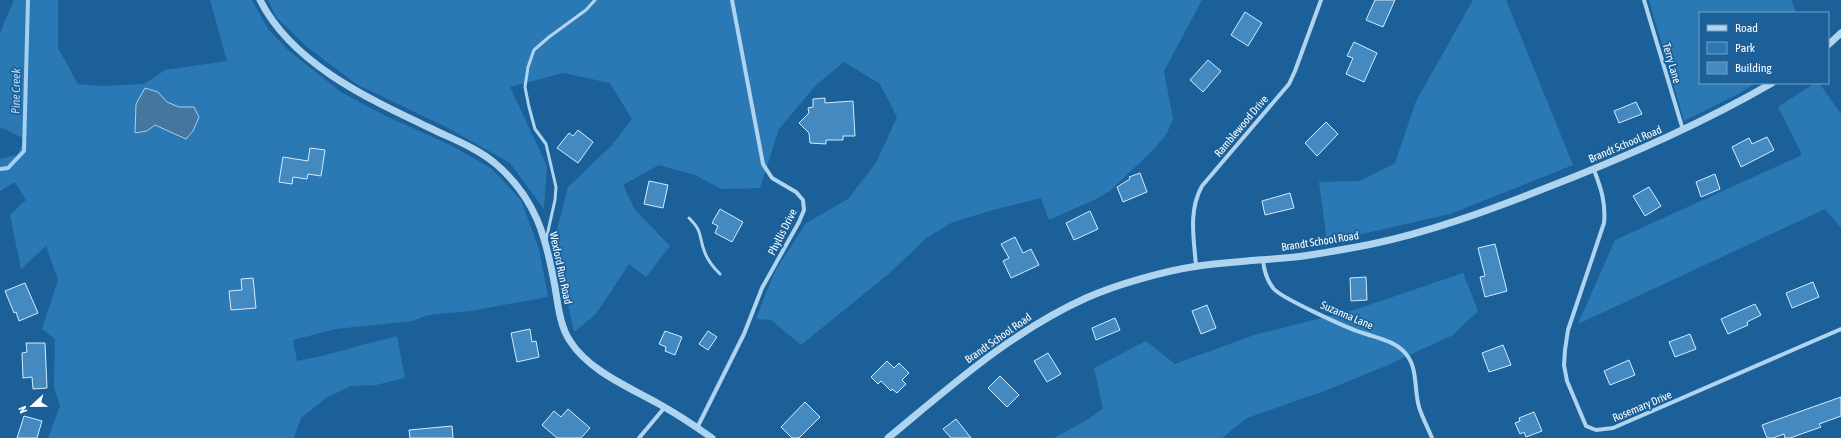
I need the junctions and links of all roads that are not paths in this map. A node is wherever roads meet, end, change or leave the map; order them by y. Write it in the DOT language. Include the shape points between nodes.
graph roads {
  1 [pos="260,0"];
  2 [pos="595,0"];
  3 [pos="732,0"];
  4 [pos="1321,0"];
  5 [pos="1644,0"];
  6 [pos="1841,33"];
  7 [pos="1829,44"];
  8 [pos="1770,84"];
  9 [pos="1684,131"];
  10 [pos="1594,170"];
  11 [pos="689,218"];
  12 [pos="546,242"];
  13 [pos="1263,260"];
  14 [pos="1196,266"];
  15 [pos="720,274"];
  16 [pos="1841,329"];
  17 [pos="665,407"];
  18 [pos="697,428"];
  19 [pos="639,438"];
  20 [pos="712,438"];
  21 [pos="888,438"];
  22 [pos="1432,438"];
  1 -- 12 [label="street, Wexford Run Road" via="290,39 322,68 365,96 477,150 495,163 525,195"];
  2 -- 12 [label="lane" via="586,10 534,50 528,67 525,87 529,107 535,130 546,144 556,187"];
  3 -- 18 [label="street, Phyllis Drive" via="763,164 772,178 796,192 803,200 804,210 762,288 744,334"];
  4 -- 14 [label="street, Ramblewood Drive" via="1289,84 1202,186 1196,197 1193,212"];
  5 -- 9 [label="street, Terry Lane"];
  6 -- 7 [label="street"];
  8 -- 9 [label="street, Brandt School Road"];
  9 -- 10 [label="street, Brandt School Road"];
  10 -- 13 [label="street, Brandt School Road" via="1472,216 1420,232 1334,251"];
  10 -- 16 [label="street, Rosemary Drive" via="1606,209 1604,223 1568,330 1564,365 1567,382 1586,426 1596,430 1613,428"];
  11 -- 15 [label="lane" via="698,227 705,253"];
  12 -- 17 [label="street, Wexford Run Road" via="558,308 569,340 600,370"];
  13 -- 14 [label="street, Brandt School Road"];
  13 -- 22 [label="street, Suzanna Lane" via="1267,280 1273,290 1285,298 1361,333 1385,339 1406,353 1414,369 1419,407"];
  14 -- 21 [label="street, Brandt School Road" via="1141,279 1088,297 1050,316 986,358"];
  17 -- 18 [label="street, Wexford Run Road"];
  17 -- 19 [label="street"];
  18 -- 20 [label="street, Wexford Run Road"];
}
